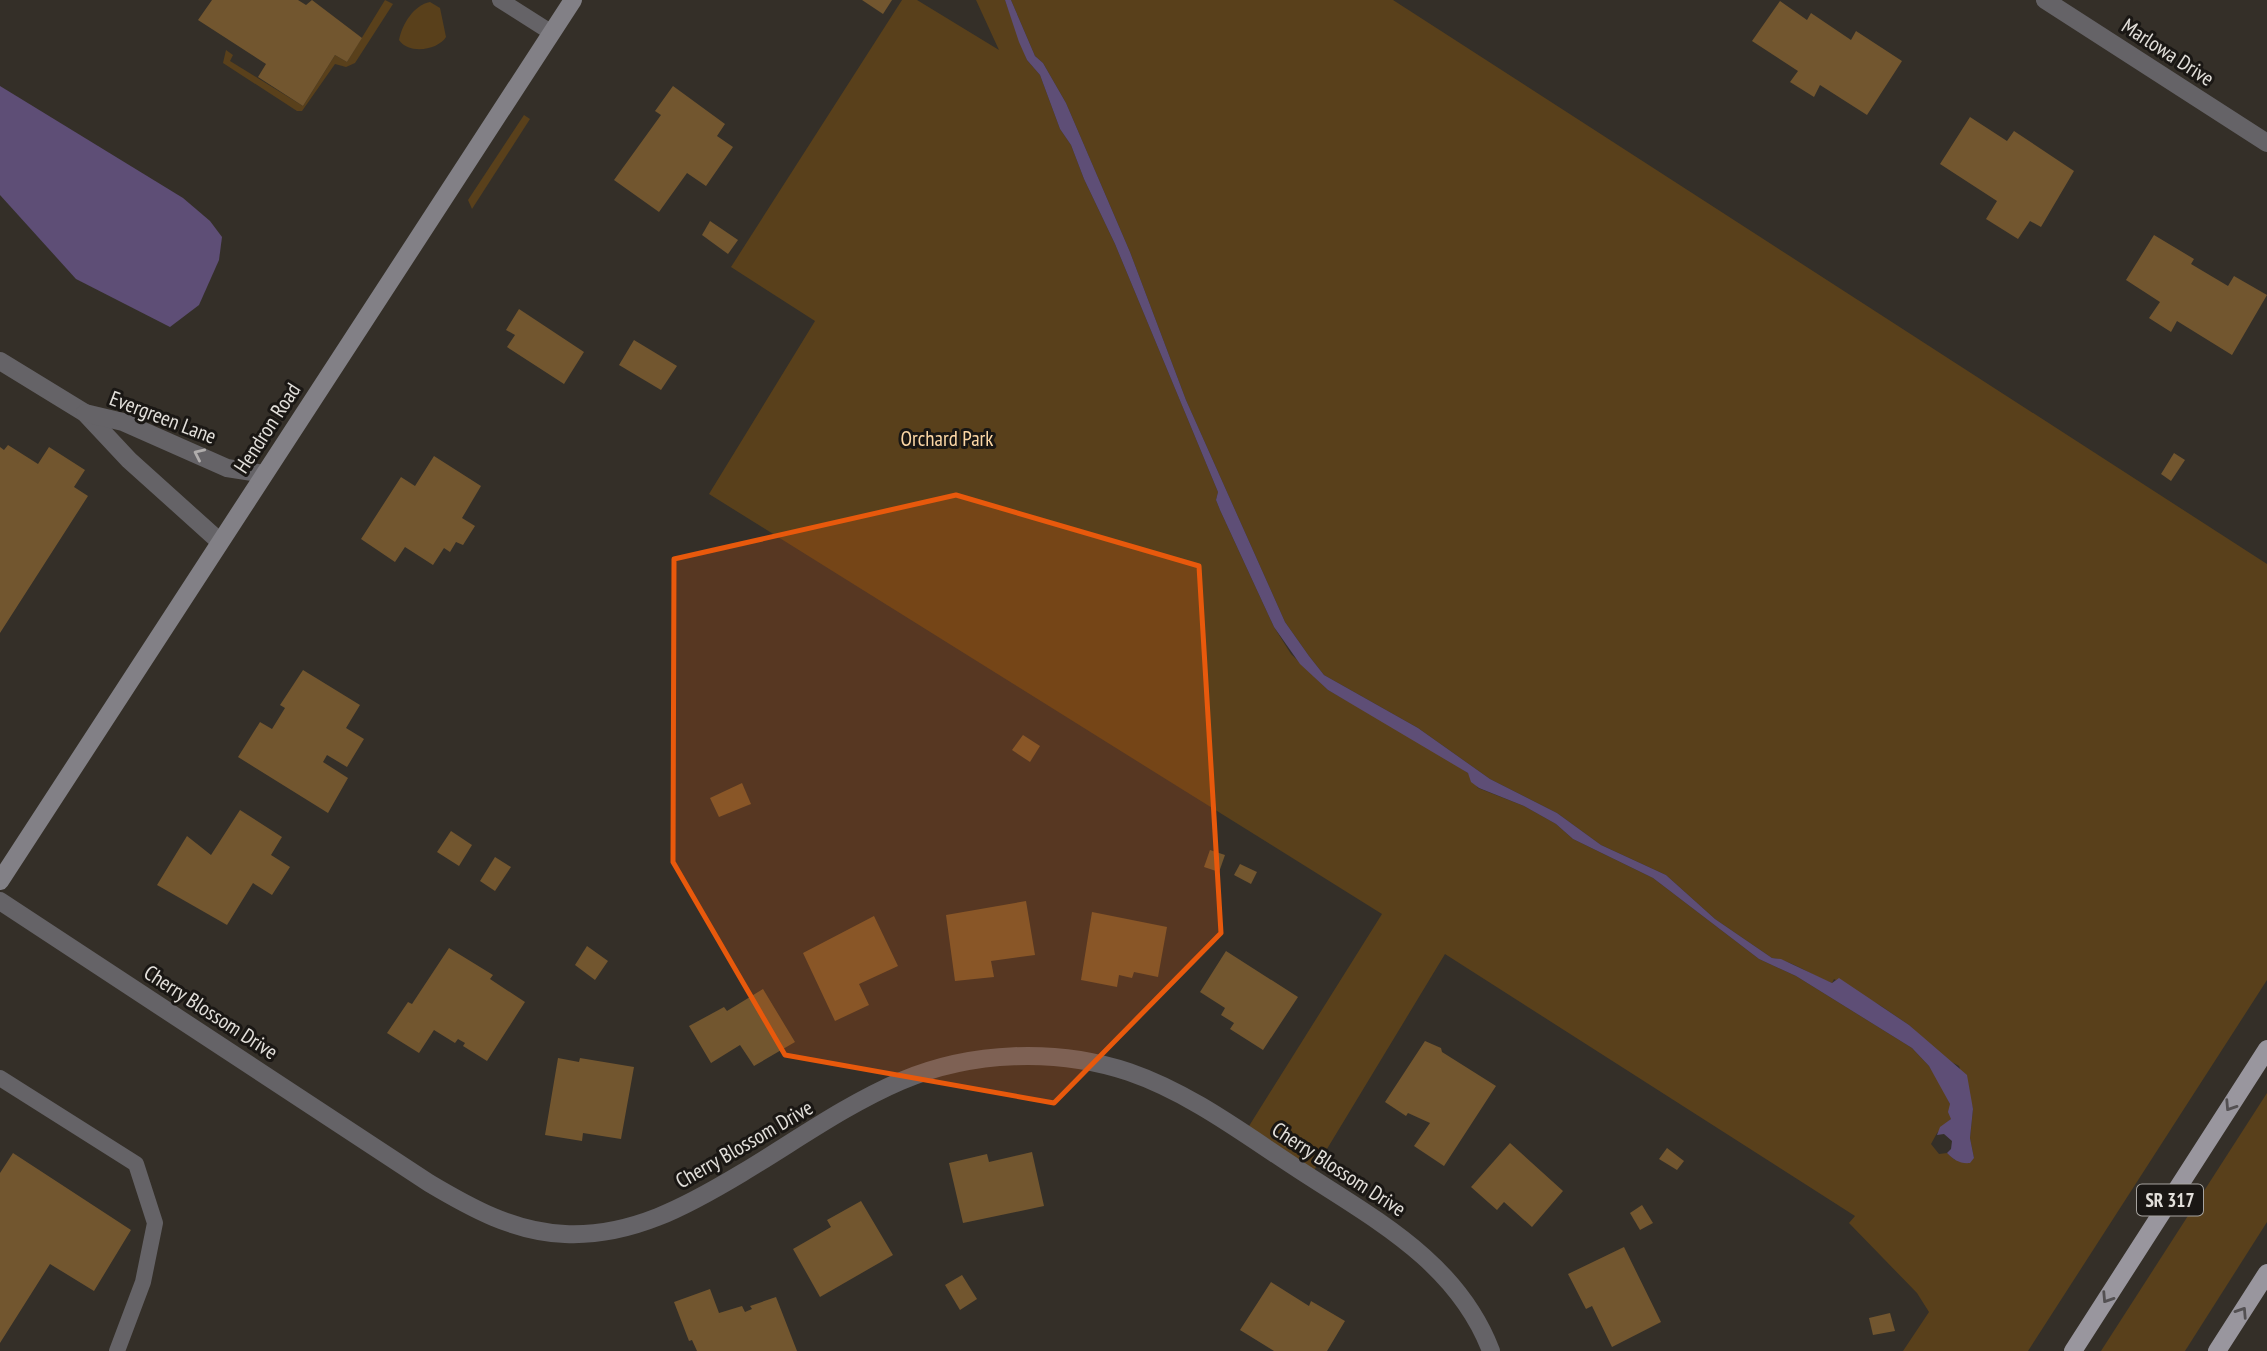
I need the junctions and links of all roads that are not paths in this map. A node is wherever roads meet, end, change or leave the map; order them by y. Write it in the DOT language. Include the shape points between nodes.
graph roads {
  1 [pos="500,0"];
  2 [pos="573,0"];
  3 [pos="2045,0"];
  4 [pos="552,33"];
  5 [pos="2267,143"];
  6 [pos="0,361"];
  7 [pos="85,413"];
  8 [pos="264,474"];
  9 [pos="219,541"];
  10 [pos="2,873"];
  11 [pos="0,901"];
  12 [pos="2267,1049"];
  13 [pos="0,1077"];
  14 [pos="2267,1273"];
  15 [pos="117,1351"];
  16 [pos="1491,1351"];
  17 [pos="2073,1351"];
  18 [pos="2217,1351"];
  1 -- 4 [label="lane"];
  2 -- 4 [label="street, Hendron Road"];
  3 -- 5 [label="street, Marlowa Drive"];
  4 -- 8 [label="street, Hendron Road"];
  6 -- 7 [label="street, Evergreen Lane"];
  8 -- 7 [label="street, Evergreen Lane, one-way" via="227,468 123,422"];
  7 -- 9 [label="street, Evergreen Lane" via="129,460"];
  8 -- 9 [label="street, Hendron Road"];
  9 -- 10 [label="street, Hendron Road"];
  11 -- 16 [label="street, Cherry Blossom Drive" via="429,1183 504,1222 562,1234 627,1228 666,1215 861,1101 947,1065 1038,1056 1128,1072 1179,1093 1396,1232 1456,1288"];
  12 -- 17 [label="main road, SR 317, one-way"];
  13 -- 15 [label="lane" via="136,1164 155,1223 144,1282"];
  18 -- 14 [label="main road, one-way"];
}
